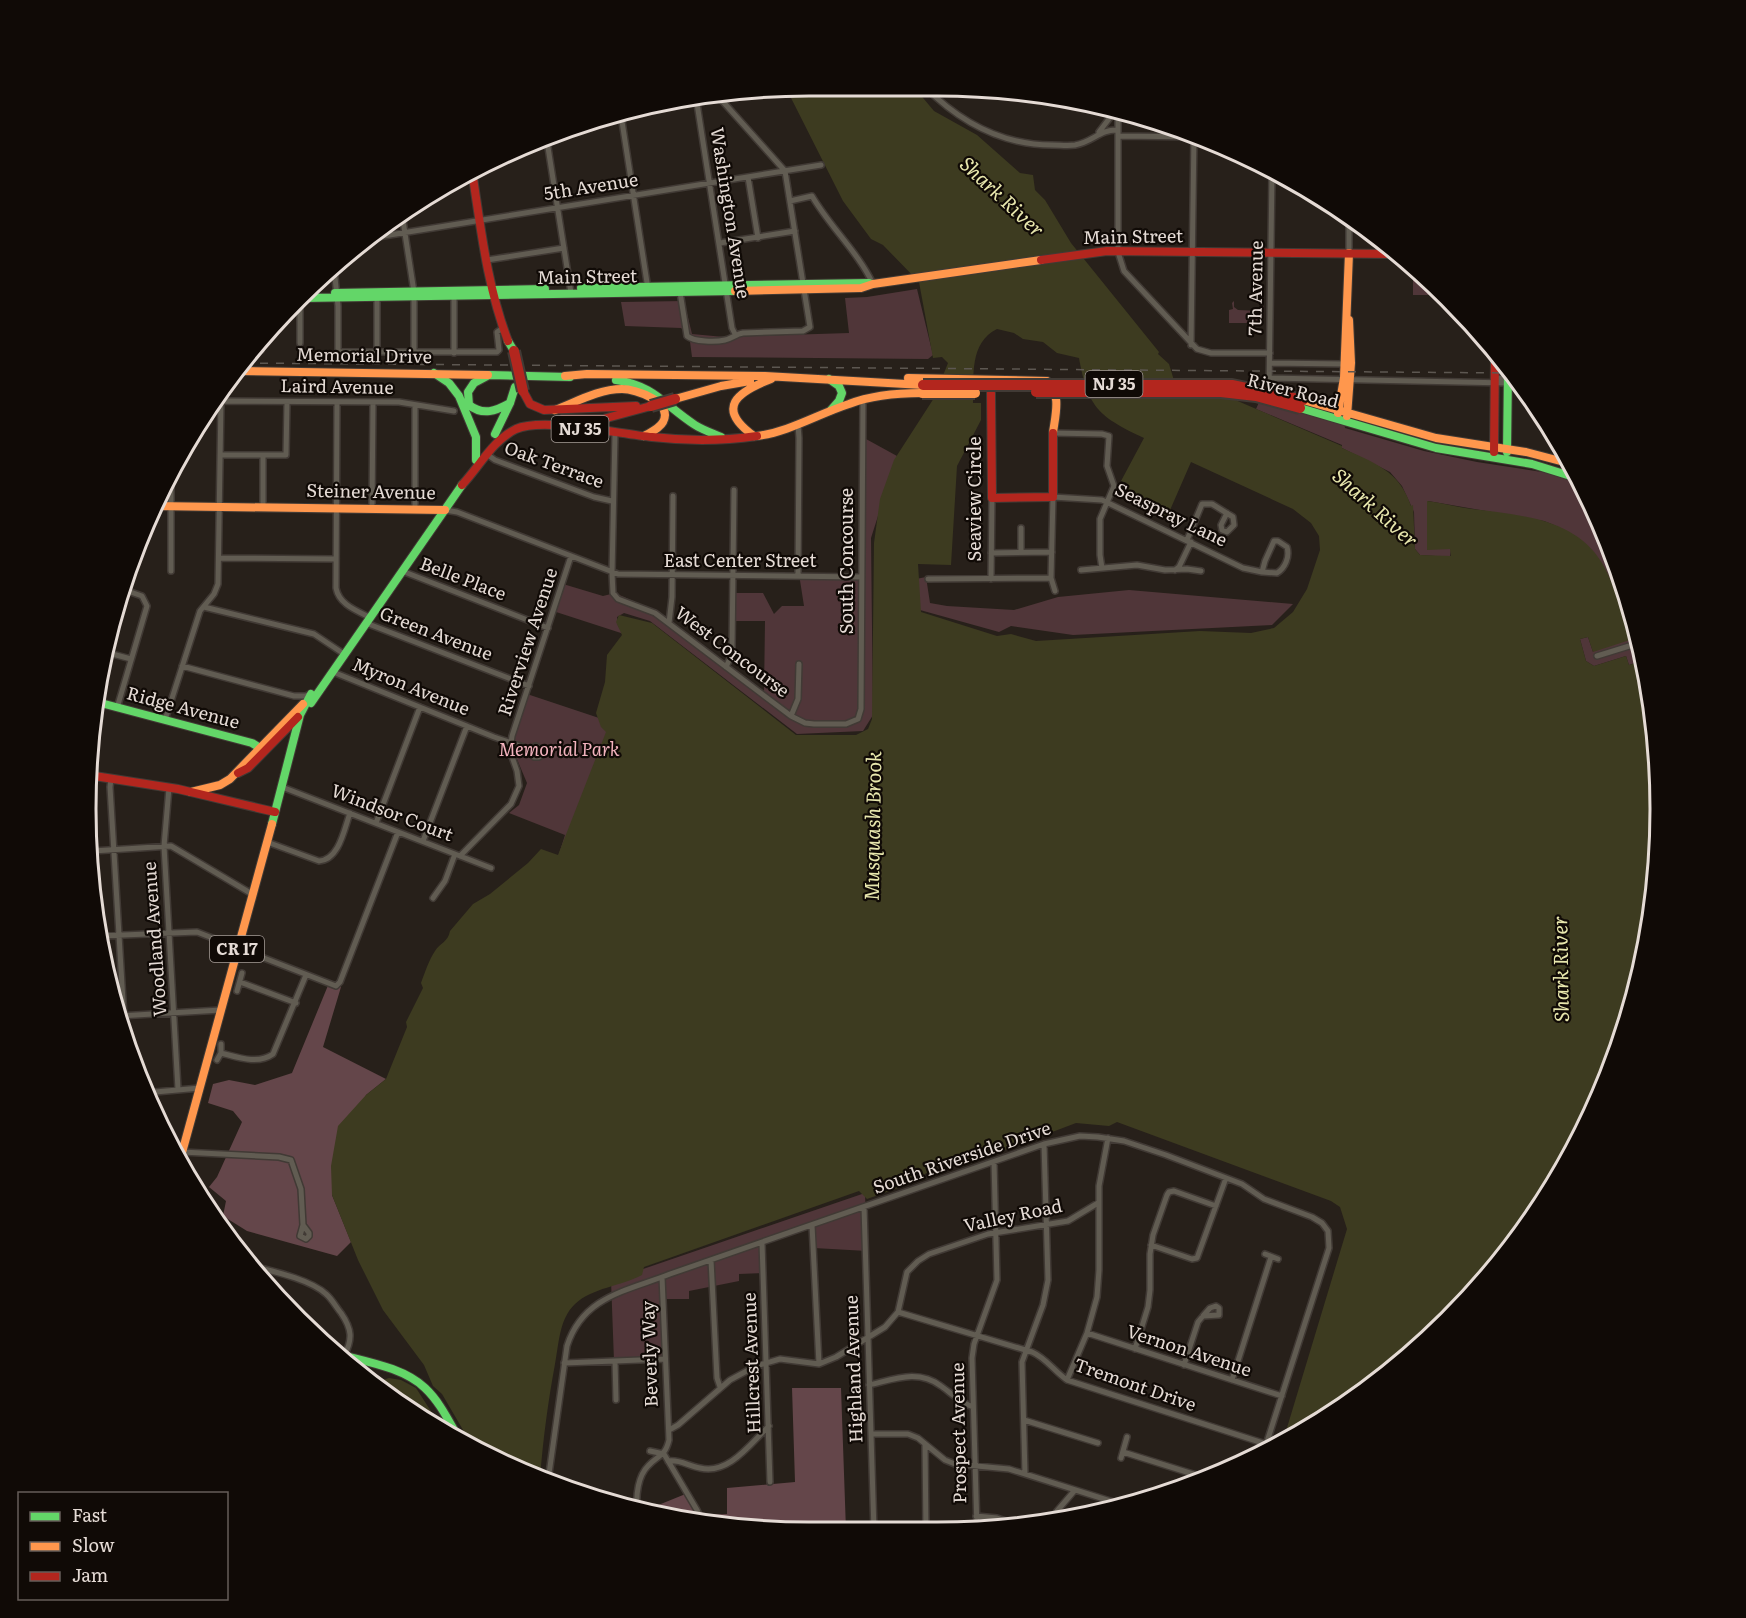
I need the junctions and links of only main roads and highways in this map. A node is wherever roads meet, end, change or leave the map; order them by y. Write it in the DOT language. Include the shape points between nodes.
graph roads {
  1 [pos="474,181"];
  2 [pos="1349,254"];
  3 [pos="1384,254"];
  4 [pos="726,288"];
  5 [pos="648,290"];
  6 [pos="318,293"];
  7 [pos="492,293"];
  8 [pos="414,294"];
  9 [pos="337,295"];
  10 [pos="313,298"];
  11 [pos="1347,316"];
  12 [pos="1499,370"];
  13 [pos="246,371"];
  14 [pos="434,373"];
  15 [pos="489,375"];
  16 [pos="565,376"];
  17 [pos="777,377"];
  18 [pos="807,378"];
  19 [pos="1348,379"];
  20 [pos="829,380"];
  21 [pos="1508,382"];
  22 [pos="923,385"];
  23 [pos="519,389"];
  24 [pos="991,393"];
  25 [pos="1501,402"];
  26 [pos="510,403"];
  27 [pos="1301,404"];
  28 [pos="651,406"];
  29 [pos="555,410"];
  30 [pos="829,412"];
  31 [pos="1342,416"];
  32 [pos="495,434"];
  33 [pos="644,436"];
  34 [pos="754,436"];
  35 [pos="724,438"];
  36 [pos="1493,452"];
  37 [pos="1507,454"];
  38 [pos="476,460"];
  39 [pos="1558,460"];
  40 [pos="1565,473"];
  41 [pos="462,485"];
  42 [pos="992,498"];
  43 [pos="164,506"];
  44 [pos="445,510"];
  45 [pos="344,654"];
  46 [pos="312,698"];
  47 [pos="104,704"];
  48 [pos="300,711"];
  49 [pos="295,739"];
  50 [pos="260,748"];
  51 [pos="238,773"];
  52 [pos="97,777"];
  53 [pos="220,785"];
  54 [pos="191,792"];
  55 [pos="225,801"];
  56 [pos="275,812"];
  57 [pos="182,1147"];
  58 [pos="357,1360"];
  59 [pos="450,1425"];
  1 -- 7 [label="main road"];
  2 -- 3 [label="main road, Main Street"];
  2 -- 4 [label="main road, Main Street" via="1091,252 861,288"];
  2 -- 11 [label="main road"];
  4 -- 5 [label="main road, Main Street"];
  4 -- 5 [label="main road, Main Street"];
  5 -- 7 [label="main road, Main Street"];
  6 -- 9 [label="main road, Main Street"];
  7 -- 8 [label="main road, Main Street"];
  7 -- 8 [label="main road, Main Street" via="454,297"];
  7 -- 23 [label="main road, bridge"];
  8 -- 9 [label="main road, Main Street"];
  8 -- 9 [label="main road, Main Street" via="377,298"];
  9 -- 10 [label="main road, Main Street"];
  11 -- 19 [label="main road" via="1351,346"];
  11 -- 19 [label="main road" via="1344,364"];
  12 -- 25 [label="main road" via="1495,381"];
  13 -- 14 [label="main road, Memorial Drive"];
  14 -- 15 [label="main road, Memorial Drive"];
  14 -- 38 [label="main road" via="449,382 459,396 476,437"];
  15 -- 16 [label="main road, Memorial Drive"];
  15 -- 26 [label="main road" via="469,389 470,406 487,412"];
  16 -- 17 [label="main road"];
  16 -- 35 [label="main road" via="628,381 643,386 658,393 692,423"];
  17 -- 18 [label="main road, NJ 35"];
  17 -- 28 [label="main road, NJ 35, bridge" via="741,382"];
  17 -- 34 [label="main road" via="745,391 733,406 737,424"];
  18 -- 20 [label="main road, NJ 35"];
  18 -- 22 [label="main road"];
  19 -- 31 [label="main road"];
  20 -- 22 [label="main road, NJ 35"];
  20 -- 30 [label="main road" via="842,392 839,403"];
  21 -- 25 [label="main road"];
  22 -- 24 [label="main road, River Road / NJ 35, bridge"];
  22 -- 27 [label="main road, NJ 35, bridge" via="1233,385"];
  22 -- 30 [label="main road, NJ 35" via="863,399"];
  22 -- 42 [label="main road, Seaspray Lane" via="987,378 1040,379 1051,383 1056,401 1053,497"];
  23 -- 26 [label="main road"];
  23 -- 29 [label="main road" via="536,408"];
  24 -- 27 [label="main road, River Road / NJ 35, bridge" via="1221,392"];
  24 -- 42 [label="main road, Seaview Circle"];
  25 -- 36 [label="main road"];
  25 -- 37 [label="main road"];
  26 -- 32 [label="main road"];
  27 -- 31 [label="main road, River Road / NJ 35"];
  28 -- 29 [label="main road"];
  28 -- 32 [label="main road, NJ 35" via="595,420 530,418 514,422"];
  29 -- 33 [label="main road" via="618,390 644,393 658,401 664,417 658,429"];
  30 -- 34 [label="main road, NJ 35"];
  31 -- 36 [label="main road, River Road / NJ 35" via="1425,445"];
  32 -- 38 [label="main road, NJ 35"];
  33 -- 35 [label="main road, NJ 35"];
  33 -- 41 [label="main road, NJ 35" via="530,425 505,434"];
  34 -- 35 [label="main road, NJ 35"];
  36 -- 37 [label="main road, River Road / NJ 35"];
  37 -- 39 [label="main road, River Road / NJ 35" via="1518,449"];
  37 -- 40 [label="main road, River Road / NJ 35"];
  38 -- 41 [label="main road, NJ 35"];
  41 -- 44 [label="main road, NJ 35"];
  43 -- 44 [label="main road, Steiner Avenue"];
  44 -- 45 [label="main road, NJ 35"];
  45 -- 46 [label="main road, NJ 35"];
  45 -- 46 [label="main road, NJ 35"];
  46 -- 48 [label="main road, CR 17"];
  46 -- 49 [label="main road, CR 17"];
  47 -- 50 [label="main road, Ridge Avenue"];
  48 -- 49 [label="main road, CR 17"];
  48 -- 50 [label="main road"];
  48 -- 51 [label="main road" via="248,768"];
  49 -- 56 [label="main road, CR 17"];
  50 -- 51 [label="main road"];
  51 -- 53 [label="main road"];
  52 -- 54 [label="main road"];
  53 -- 54 [label="main road"];
  53 -- 55 [label="main road"];
  54 -- 55 [label="main road"];
  55 -- 56 [label="main road"];
  56 -- 57 [label="main road, CR 17"];
  58 -- 59 [label="main road" via="422,1384"];
}
